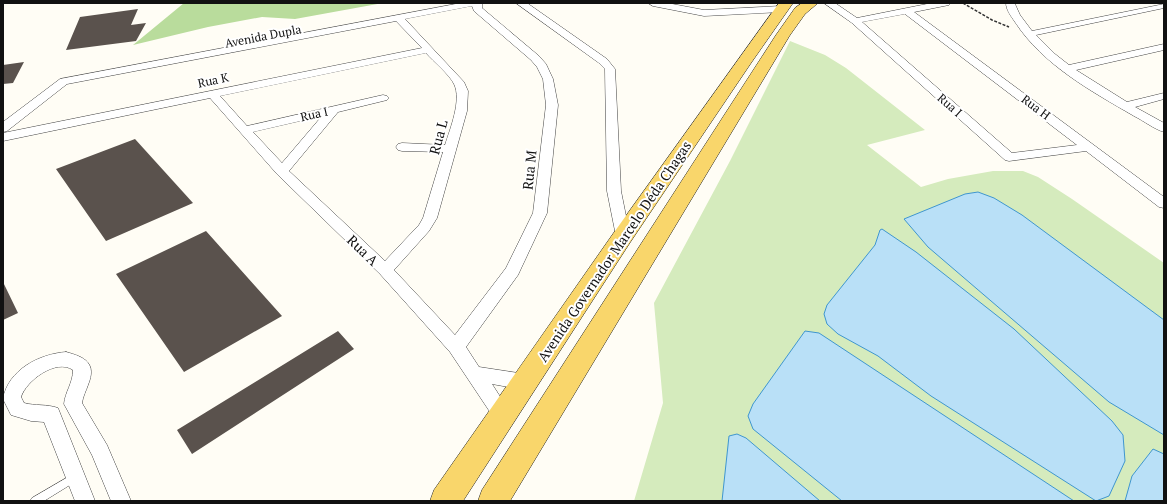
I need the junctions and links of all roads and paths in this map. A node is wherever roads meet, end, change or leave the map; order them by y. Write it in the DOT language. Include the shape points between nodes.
graph roads {
  1 [pos="521,3"];
  2 [pos="653,3"];
  3 [pos="811,3"];
  4 [pos="829,3"];
  5 [pos="946,3"];
  6 [pos="963,3"];
  7 [pos="1011,3"];
  8 [pos="476,5"];
  9 [pos="1161,5"];
  10 [pos="783,6"];
  11 [pos="907,11"];
  12 [pos="401,19"];
  13 [pos="855,21"];
  14 [pos="1032,37"];
  15 [pos="1164,47"];
  16 [pos="428,50"];
  17 [pos="1067,69"];
  18 [pos="54,89"];
  19 [pos="212,94"];
  20 [pos="1164,96"];
  21 [pos="383,98"];
  22 [pos="1126,106"];
  23 [pos="334,109"];
  24 [pos="3,128"];
  25 [pos="1164,128"];
  26 [pos="245,130"];
  27 [pos="3,137"];
  28 [pos="402,147"];
  29 [pos="1089,147"];
  30 [pos="451,149"];
  31 [pos="282,171"];
  32 [pos="1164,204"];
  33 [pos="623,236"];
  34 [pos="385,270"];
  35 [pos="456,347"];
  36 [pos="474,373"];
  37 [pos="525,382"];
  38 [pos="503,415"];
  39 [pos="75,477"];
  40 [pos="35,501"];
  41 [pos="86,501"];
  42 [pos="121,501"];
  43 [pos="445,501"];
  44 [pos="493,501"];
  1 -- 33 [label="street" via="603,61 610,69 614,191"];
  2 -- 10 [label="street" via="704,13"];
  3 -- 44 [label="main road, Avenida Governador Marcelo Déda Chagas" via="800,11 783,35"];
  4 -- 13 [label="street, Rua I"];
  5 -- 11 [label="street"];
  6 -- 14 [label="path" via="992,20"];
  7 -- 14 [label="street" via="1012,10"];
  8 -- 12 [label="street, Avenida Dupla"];
  8 -- 35 [label="street, Rua M" via="540,63 548,79 552,109 539,215 513,271"];
  9 -- 14 [label="street"];
  10 -- 33 [label="main road, Avenida Governador Marcelo Déda Chagas"];
  11 -- 13 [label="street"];
  11 -- 29 [label="street, Rua H"];
  12 -- 16 [label="street, Rua L"];
  12 -- 18 [label="street, Avenida Dupla"];
  12 -- 18 [label="street, Avenida Dupla" via="64,81"];
  13 -- 29 [label="street, Rua I" via="1009,157"];
  14 -- 17 [label="street"];
  15 -- 17 [label="street"];
  16 -- 19 [label="street, Rua K"];
  16 -- 30 [label="street, Rua L" via="459,82 462,91 461,111"];
  17 -- 22 [label="street"];
  18 -- 24 [label="street"];
  19 -- 26 [label="street, Rua A"];
  19 -- 27 [label="street, Rua K"];
  20 -- 22 [label="street"];
  21 -- 23 [label="street, Rua I"];
  22 -- 25 [label="street"];
  23 -- 26 [label="street, Rua I"];
  23 -- 31 [label="street"];
  26 -- 31 [label="street, Rua A"];
  28 -- 30 [label="street"];
  29 -- 32 [label="street, Rua H"];
  30 -- 34 [label="street, Rua L" via="430,218 424,228"];
  31 -- 34 [label="street, Rua A"];
  33 -- 37 [label="main road, Avenida Governador Marcelo Déda Chagas"];
  34 -- 35 [label="street, Rua A"];
  35 -- 36 [label="street, Rua A"];
  36 -- 37 [label="street"];
  36 -- 38 [label="street, Rua A"];
  37 -- 38 [label="main road, Avenida Governador Marcelo Déda Chagas"];
  38 -- 43 [label="main road, Avenida Governador Marcelo Déda Chagas"];
  39 -- 40 [label="lane"];
  39 -- 41 [label="street"];
  39 -- 42 [label="street" via="51,414 31,413 18,409 12,398 16,387 27,374 57,360 69,359 78,362 82,367 82,382 73,399 74,406 100,451"];
}
